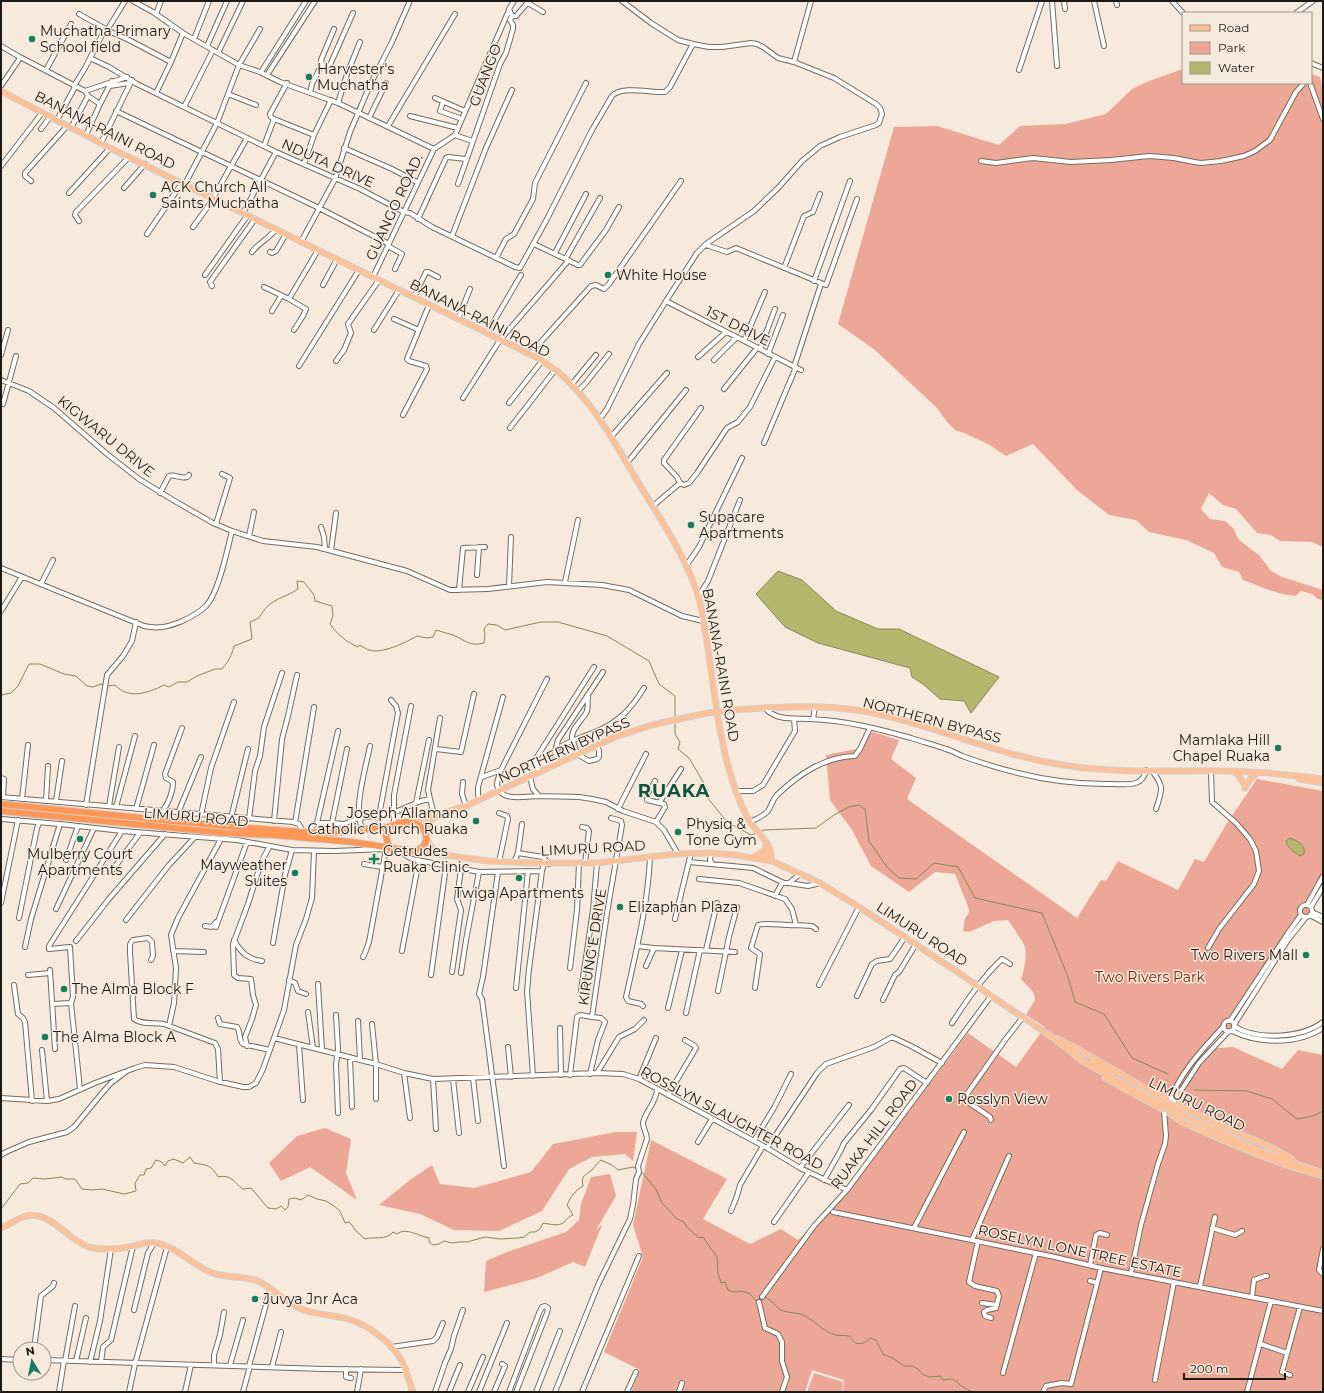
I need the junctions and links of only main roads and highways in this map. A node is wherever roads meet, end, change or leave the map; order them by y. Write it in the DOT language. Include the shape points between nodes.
graph roads {
  1 [pos="1,91"];
  2 [pos="1234,771"];
  3 [pos="1257,773"];
  4 [pos="1293,776"];
  5 [pos="1323,779"];
  6 [pos="1323,783"];
  7 [pos="1,804"];
  8 [pos="1,811"];
  9 [pos="436,815"];
  10 [pos="412,822"];
  11 [pos="392,826"];
  12 [pos="311,832"];
  13 [pos="426,835"];
  14 [pos="766,842"];
  15 [pos="389,848"];
  16 [pos="766,849"];
  17 [pos="415,851"];
  18 [pos="440,854"];
  19 [pos="753,858"];
  20 [pos="766,860"];
  21 [pos="772,861"];
  22 [pos="1054,1037"];
  23 [pos="1181,1091"];
  24 [pos="1173,1092"];
  25 [pos="1167,1103"];
  26 [pos="1181,1110"];
  27 [pos="1169,1113"];
  28 [pos="1323,1172"];
  29 [pos="1323,1176"];
  30 [pos="1,1228"];
  31 [pos="413,1392"];
  1 -- 14 [label="main road, BANANA-RAINI ROAD" via="110,148 530,354 572,384 600,419 628,463 686,566 698,597 703,620 730,774 742,807"];
  2 -- 3 [label="main road, NORTHERN BYPASS"];
  2 -- 3 [label="main road" via="1245,786"];
  2 -- 9 [label="main road, NORTHERN BYPASS, bridge" via="1097,769 1049,763 863,712 815,707 782,707 731,710 652,725 607,740 480,800"];
  3 -- 4 [label="main road, NORTHERN BYPASS"];
  4 -- 5 [label="main road, NORTHERN BYPASS"];
  4 -- 6 [label="main road, NORTHERN BYPASS"];
  7 -- 12 [label="highway, LIMURU ROAD"];
  8 -- 15 [label="highway, LIMURU ROAD" via="225,833 274,835"];
  9 -- 10 [label="main road, NORTHERN BYPASS"];
  9 -- 13 [label="main road" via="429,822"];
  10 -- 11 [label="highway, NORTHERN BYPASS"];
  10 -- 13 [label="highway" via="418,824"];
  11 -- 12 [label="highway, NORTHERN BYPASS" via="331,833"];
  11 -- 15 [label="highway" via="386,836"];
  13 -- 17 [label="highway" via="423,846"];
  13 -- 18 [label="main road" via="431,847"];
  14 -- 16 [label="main road"];
  14 -- 21 [label="main road"];
  15 -- 17 [label="highway"];
  16 -- 19 [label="main road"];
  16 -- 20 [label="main road"];
  17 -- 18 [label="main road, LIMURU ROAD"];
  18 -- 19 [label="main road, LIMURU ROAD" via="499,862 546,864 711,853"];
  19 -- 20 [label="main road, LIMURU ROAD"];
  20 -- 21 [label="main road, LIMURU ROAD"];
  21 -- 22 [label="main road, LIMURU ROAD" via="820,883 859,907"];
  22 -- 25 [label="main road, LIMURU ROAD" via="1111,1074"];
  22 -- 25 [label="main road, LIMURU ROAD" via="1084,1062"];
  23 -- 26 [label="main road"];
  24 -- 25 [label="main road"];
  25 -- 26 [label="main road, LIMURU ROAD, bridge"];
  25 -- 26 [label="main road, LIMURU ROAD"];
  25 -- 27 [label="main road, LIMURU ROAD"];
  25 -- 27 [label="main road" via="1174,1110"];
  26 -- 28 [label="main road, LIMURU ROAD" via="1256,1146"];
  26 -- 28 [label="main road, LIMURU ROAD" via="1260,1151"];
  27 -- 29 [label="main road, LIMURU ROAD" via="1226,1141 1297,1169"];
  30 -- 31 [label="main road" via="23,1217 41,1216 89,1247 103,1250 154,1243 167,1247 209,1272 256,1281 291,1305 348,1319 372,1330 401,1359"];
}
